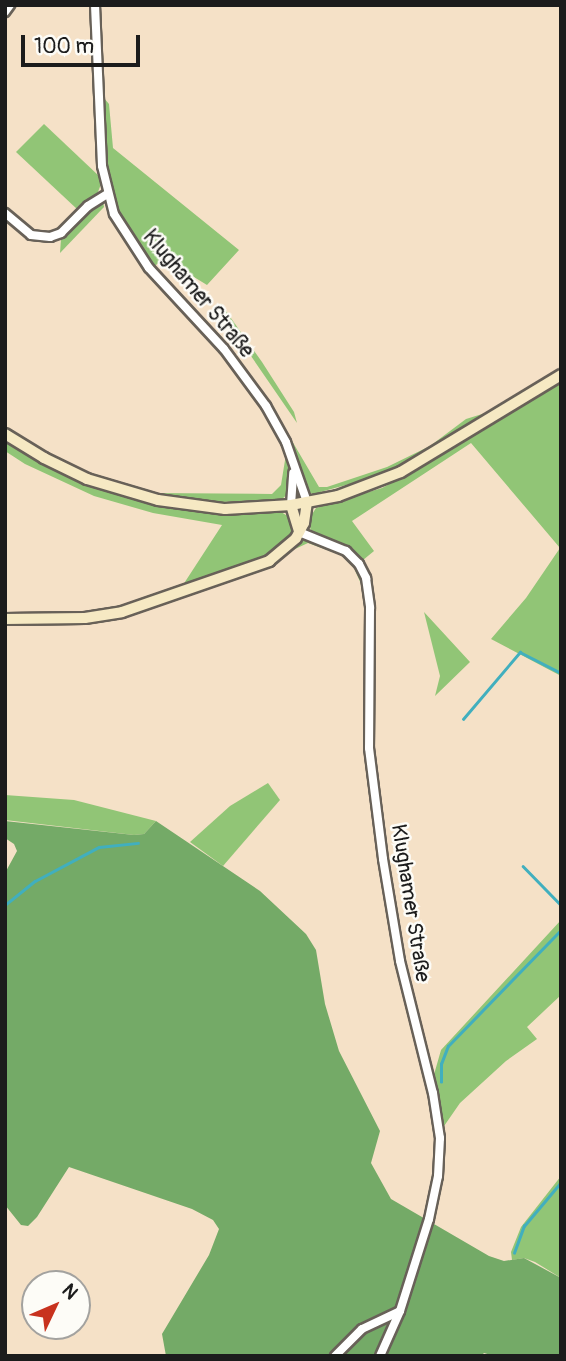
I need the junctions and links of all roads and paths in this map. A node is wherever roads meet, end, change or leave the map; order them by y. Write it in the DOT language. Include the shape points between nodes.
graph roads {
  1 [pos="10,5"];
  2 [pos="95,5"];
  3 [pos="5,12"];
  4 [pos="107,194"];
  5 [pos="5,213"];
  6 [pos="561,375"];
  7 [pos="5,434"];
  8 [pos="293,470"];
  9 [pos="307,502"];
  10 [pos="291,505"];
  11 [pos="299,532"];
  12 [pos="5,619"];
  13 [pos="400,1311"];
  14 [pos="335,1356"];
  15 [pos="380,1356"];
  1 -- 3 [label="street"];
  2 -- 4 [label="street, Klughamer Straße"];
  4 -- 5 [label="street" via="50,237 31,235"];
  4 -- 8 [label="street, Klughamer Straße" via="121,226 149,268 224,349 267,406 286,442"];
  6 -- 9 [label="main road" via="401,472 338,496"];
  7 -- 10 [label="main road" via="87,479 158,500 225,509"];
  8 -- 9 [label="street, Klughamer Straße"];
  8 -- 10 [label="street, Klughamer Straße"];
  9 -- 10 [label="main road"];
  9 -- 11 [label="main road"];
  10 -- 11 [label="main road"];
  11 -- 12 [label="main road" via="288,548 269,561 147,605 85,618"];
  11 -- 13 [label="street, Klughamer Straße" via="346,551 366,578 369,748 383,859 400,961 440,1138 438,1176"];
  13 -- 14 [label="street" via="362,1329"];
  13 -- 15 [label="street, Klughamer Straße"];
}
